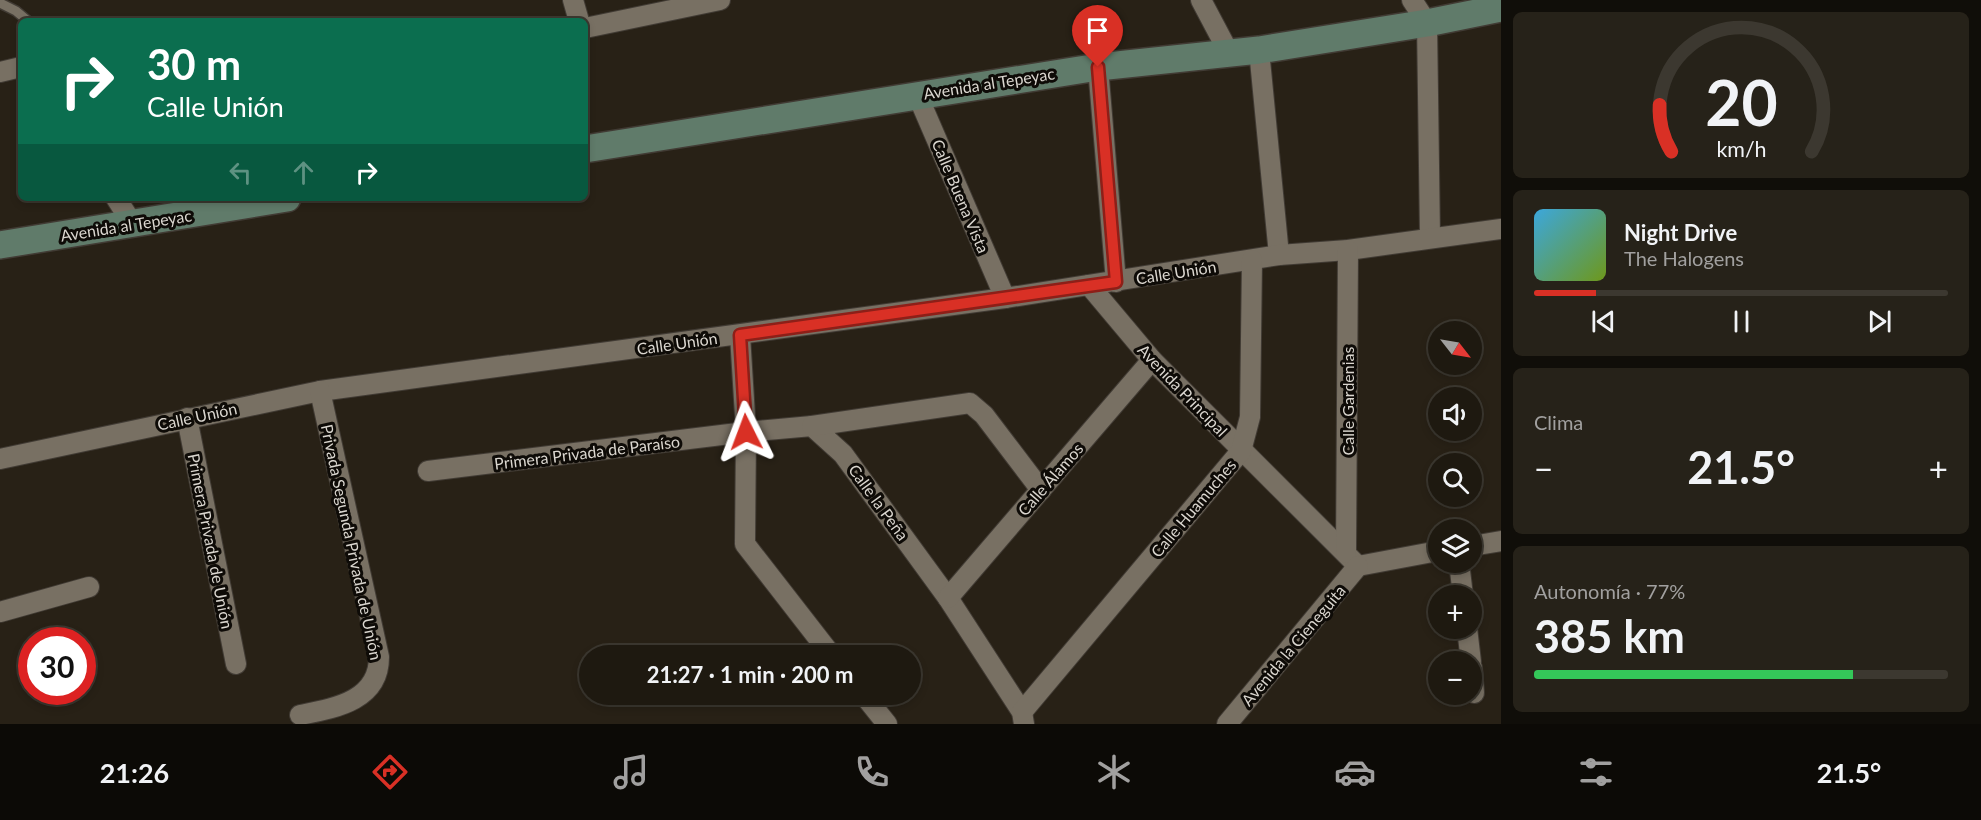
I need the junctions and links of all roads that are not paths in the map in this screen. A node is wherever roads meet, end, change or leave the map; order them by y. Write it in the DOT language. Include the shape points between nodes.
graph roads {
  1 [pos="573,0"];
  2 [pos="720,0"];
  3 [pos="1201,0"];
  4 [pos="1412,0"];
  5 [pos="0,3"];
  6 [pos="1501,8"];
  7 [pos="24,18"];
  8 [pos="578,18"];
  9 [pos="1427,23"];
  10 [pos="588,26"];
  11 [pos="1259,50"];
  12 [pos="1229,53"];
  13 [pos="1098,67"];
  14 [pos="18,68"];
  15 [pos="0,72"];
  16 [pos="917,94"];
  17 [pos="588,149"];
  18 [pos="118,201"];
  19 [pos="269,201"];
  20 [pos="132,224"];
  21 [pos="1501,229"];
  22 [pos="1430,237"];
  23 [pos="0,245"];
  24 [pos="1348,250"];
  25 [pos="1279,255"];
  26 [pos="1252,260"];
  27 [pos="1116,282"];
  28 [pos="1089,285"];
  29 [pos="1005,298"];
  30 [pos="740,335"];
  31 [pos="1152,360"];
  32 [pos="320,391"];
  33 [pos="187,418"];
  34 [pos="812,426"];
  35 [pos="746,432"];
  36 [pos="1241,451"];
  37 [pos="0,459"];
  38 [pos="428,471"];
  39 [pos="1041,490"];
  40 [pos="1501,541"];
  41 [pos="1482,544"];
  42 [pos="1428,552"];
  43 [pos="1352,559"];
  44 [pos="89,587"];
  45 [pos="948,598"];
  46 [pos="0,612"];
  47 [pos="823,645"];
  48 [pos="236,664"];
  49 [pos="871,705"];
  50 [pos="300,715"];
  51 [pos="1023,718"];
  52 [pos="1234,722"];
  53 [pos="886,724"];
  1 -- 8 [label="street"];
  2 -- 10 [label="street"];
  3 -- 12 [label="street"];
  4 -- 9 [label="street"];
  5 -- 7 [label="lane"];
  6 -- 9 [label="street, Avenida al Tepeyac"];
  9 -- 11 [label="street, Avenida al Tepeyac"];
  9 -- 22 [label="street"];
  11 -- 12 [label="street, Avenida al Tepeyac"];
  11 -- 25 [label="street"];
  12 -- 13 [label="street, Avenida al Tepeyac"];
  13 -- 16 [label="street, Avenida al Tepeyac"];
  13 -- 27 [label="street"];
  14 -- 15 [label="street"];
  16 -- 17 [label="street, Avenida al Tepeyac"];
  16 -- 29 [label="street, Calle Buena Vista"];
  18 -- 20 [label="street"];
  19 -- 20 [label="street, Avenida al Tepeyac"];
  20 -- 23 [label="street, Avenida al Tepeyac"];
  21 -- 22 [label="street, Calle Unión"];
  22 -- 24 [label="street, Calle Unión"];
  24 -- 25 [label="street, Calle Unión"];
  24 -- 43 [label="street, Calle Gardenias"];
  25 -- 26 [label="street, Calle Unión"];
  26 -- 27 [label="street, Calle Unión"];
  26 -- 36 [label="street, Calle Huamuches" via="1250,417"];
  27 -- 28 [label="street, Calle Unión"];
  28 -- 29 [label="street, Calle Unión"];
  28 -- 31 [label="street, Avenida Principal"];
  29 -- 30 [label="street, Calle Unión"];
  30 -- 32 [label="street, Calle Unión"];
  30 -- 35 [label="street"];
  31 -- 36 [label="street, Avenida Principal"];
  31 -- 39 [label="street, Calle Álamos"];
  32 -- 33 [label="street, Calle Unión"];
  32 -- 50 [label="street, Privada Segunda Privada de Unión" via="379,672 366,692 336,708"];
  33 -- 37 [label="street, Calle Unión"];
  33 -- 48 [label="street, Primera Privada de Unión"];
  34 -- 35 [label="street"];
  34 -- 39 [label="street" via="970,403 984,414"];
  34 -- 45 [label="street, Calle la Peña" via="843,454"];
  35 -- 38 [label="street, Primera Privada de Paraíso"];
  35 -- 47 [label="street" via="745,544"];
  36 -- 43 [label="street, Avenida Principal"];
  36 -- 51 [label="street, Calle Huamuches"];
  39 -- 45 [label="street, Calle Álamos"];
  40 -- 41 [label="street"];
  42 -- 43 [label="street"];
  43 -- 52 [label="street, Avenida la Cieneguita"];
  44 -- 46 [label="street"];
  45 -- 51 [label="street, Calle la Peña"];
  49 -- 53 [label="street"];
}
